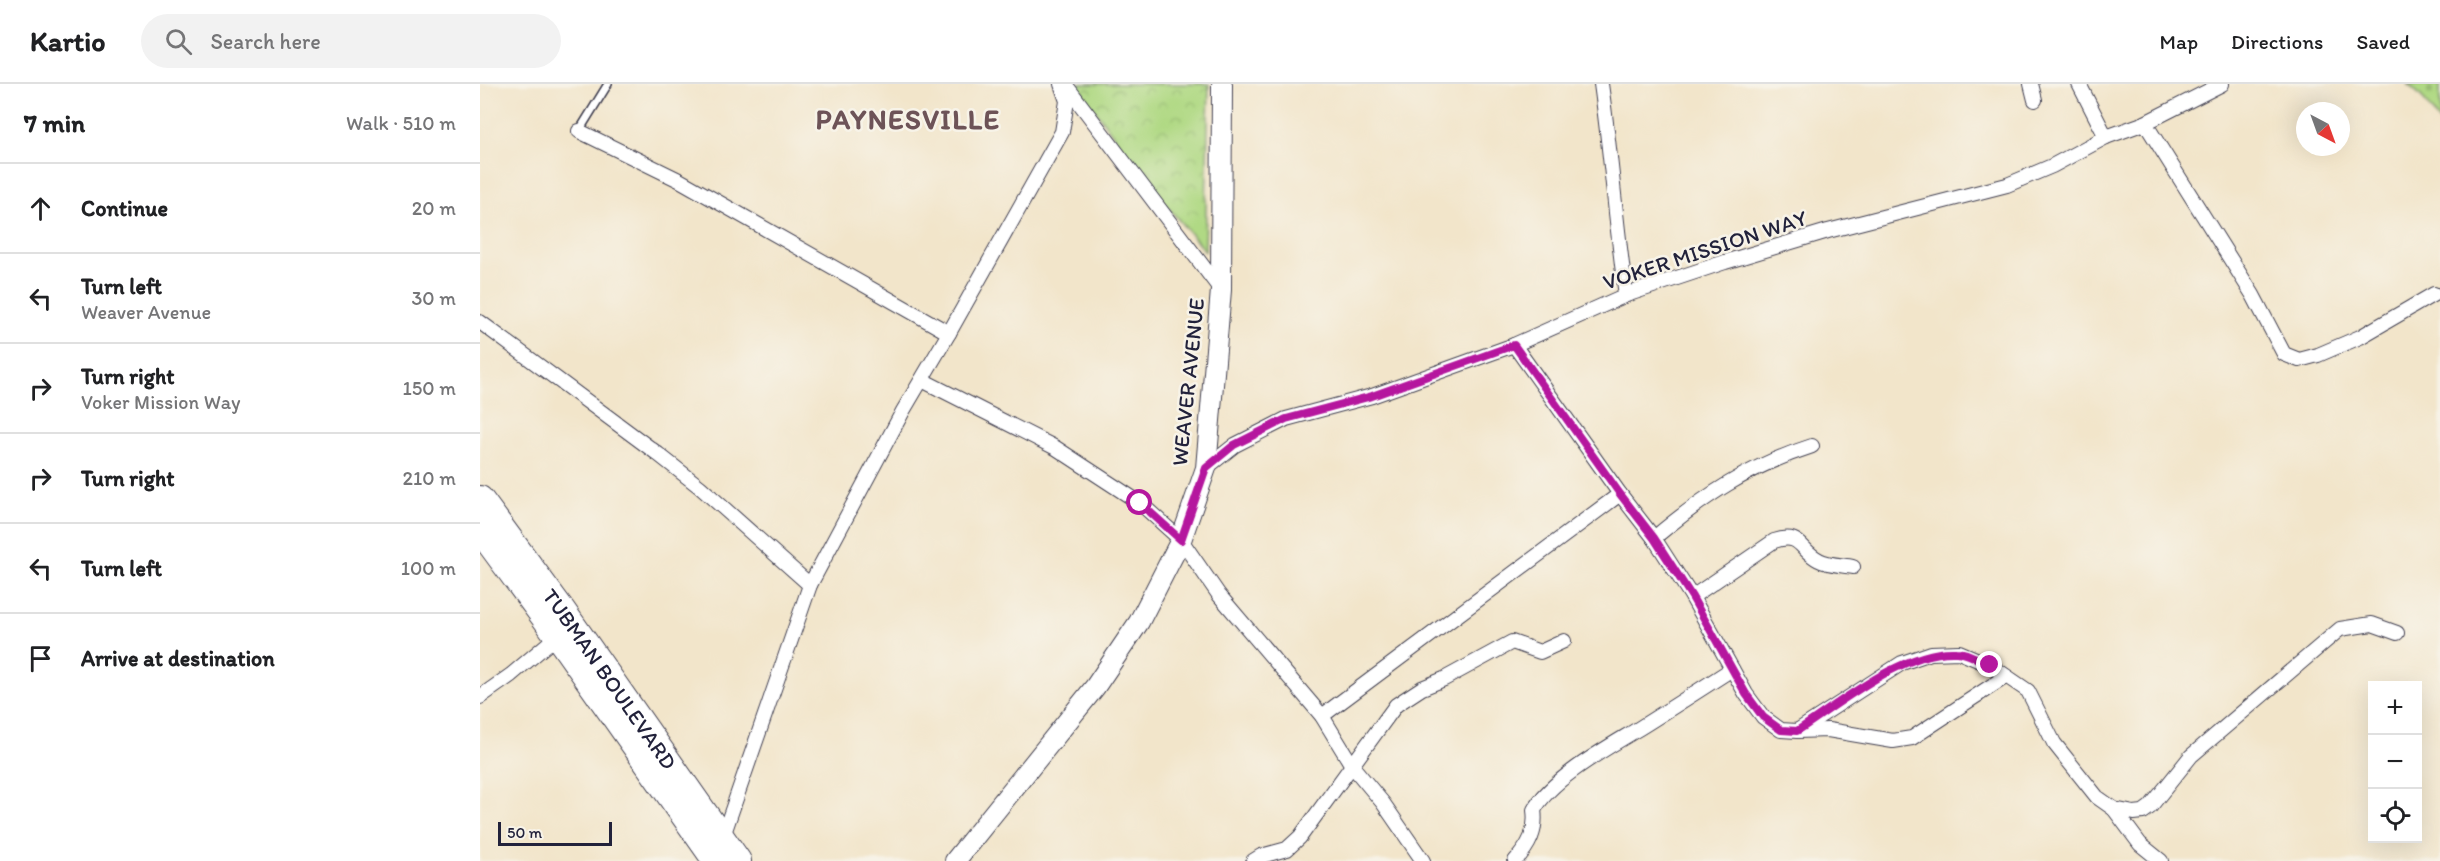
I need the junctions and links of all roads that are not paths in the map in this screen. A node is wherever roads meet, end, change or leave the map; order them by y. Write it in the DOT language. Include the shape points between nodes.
graph roads {
  1 [pos="608,84"];
  2 [pos="1063,84"];
  3 [pos="1222,84"];
  4 [pos="1601,84"];
  5 [pos="2031,84"];
  6 [pos="2079,84"];
  7 [pos="2222,84"];
  8 [pos="2035,100"];
  9 [pos="2145,123"];
  10 [pos="579,131"];
  11 [pos="2106,137"];
  12 [pos="1221,290"];
  13 [pos="2434,294"];
  14 [pos="1626,295"];
  15 [pos="480,322"];
  16 [pos="949,333"];
  17 [pos="1514,345"];
  18 [pos="922,380"];
  19 [pos="1812,446"];
  20 [pos="1206,468"];
  21 [pos="1620,494"];
  22 [pos="480,499"];
  23 [pos="480,530"];
  24 [pos="1654,538"];
  25 [pos="1181,540"];
  26 [pos="1853,567"];
  27 [pos="810,585"];
  28 [pos="1692,597"];
  29 [pos="2397,633"];
  30 [pos="557,636"];
  31 [pos="1564,641"];
  32 [pos="1732,669"];
  33 [pos="2005,677"];
  34 [pos="480,697"];
  35 [pos="1322,716"];
  36 [pos="1797,731"];
  37 [pos="1353,766"];
  38 [pos="2114,809"];
  39 [pos="719,850"];
  40 [pos="738,861"];
  41 [pos="955,861"];
  42 [pos="1253,861"];
  43 [pos="1423,861"];
  44 [pos="1515,861"];
  45 [pos="2161,861"];
  1 -- 10 [label="lane"];
  2 -- 12 [label="street"];
  2 -- 16 [label="street" via="1066,101 1062,132"];
  3 -- 12 [label="street, WEAVER AVENUE"];
  4 -- 14 [label="street"];
  5 -- 8 [label="street"];
  6 -- 11 [label="street"];
  7 -- 9 [label="street, VOKER MISSION WAY"];
  9 -- 11 [label="street, VOKER MISSION WAY"];
  9 -- 13 [label="street" via="2253,295 2284,354 2299,360 2318,355 2360,337"];
  10 -- 16 [label="street" via="681,181"];
  11 -- 14 [label="street, VOKER MISSION WAY" via="2007,185 1828,231"];
  12 -- 20 [label="street, WEAVER AVENUE"];
  14 -- 17 [label="street, VOKER MISSION WAY"];
  15 -- 27 [label="street" via="700,487"];
  16 -- 18 [label="street"];
  17 -- 20 [label="street, VOKER MISSION WAY" via="1372,396 1286,419 1234,445"];
  17 -- 21 [label="street"];
  18 -- 25 [label="street" via="1056,448 1140,503"];
  18 -- 27 [label="street"];
  19 -- 24 [label="street" via="1735,478"];
  20 -- 25 [label="street, WEAVER AVENUE"];
  21 -- 24 [label="street"];
  21 -- 35 [label="street"];
  22 -- 39 [label="highway, TUBMAN BOULEVARD" via="562,610"];
  23 -- 30 [label="highway, TUBMAN BOULEVARD"];
  24 -- 28 [label="street"];
  25 -- 35 [label="street" via="1220,596"];
  25 -- 41 [label="street, WEAVER AVENUE" via="1139,622 1095,687"];
  26 -- 28 [label="street" via="1819,560 1798,541 1786,537"];
  27 -- 39 [label="street"];
  28 -- 32 [label="street"];
  29 -- 38 [label="street" via="2372,624 2340,629 2191,756 2150,807 2134,813"];
  30 -- 34 [label="street"];
  30 -- 39 [label="highway, TUBMAN BOULEVARD"];
  31 -- 37 [label="street" via="1540,652 1512,642 1422,688 1396,705"];
  32 -- 36 [label="street" via="1763,717 1781,730"];
  32 -- 44 [label="street" via="1599,752 1563,780 1538,803 1533,837"];
  33 -- 36 [label="street" via="1912,738 1893,741 1828,730"];
  33 -- 36 [label="street" via="1990,665 1959,652 1931,652 1902,663"];
  33 -- 38 [label="street" via="2028,691 2054,742 2097,797"];
  35 -- 37 [label="street"];
  37 -- 42 [label="street" via="1294,843"];
  37 -- 43 [label="street"];
  38 -- 45 [label="street" via="2140,844"];
  39 -- 40 [label="highway, TUBMAN BOULEVARD"];
}
